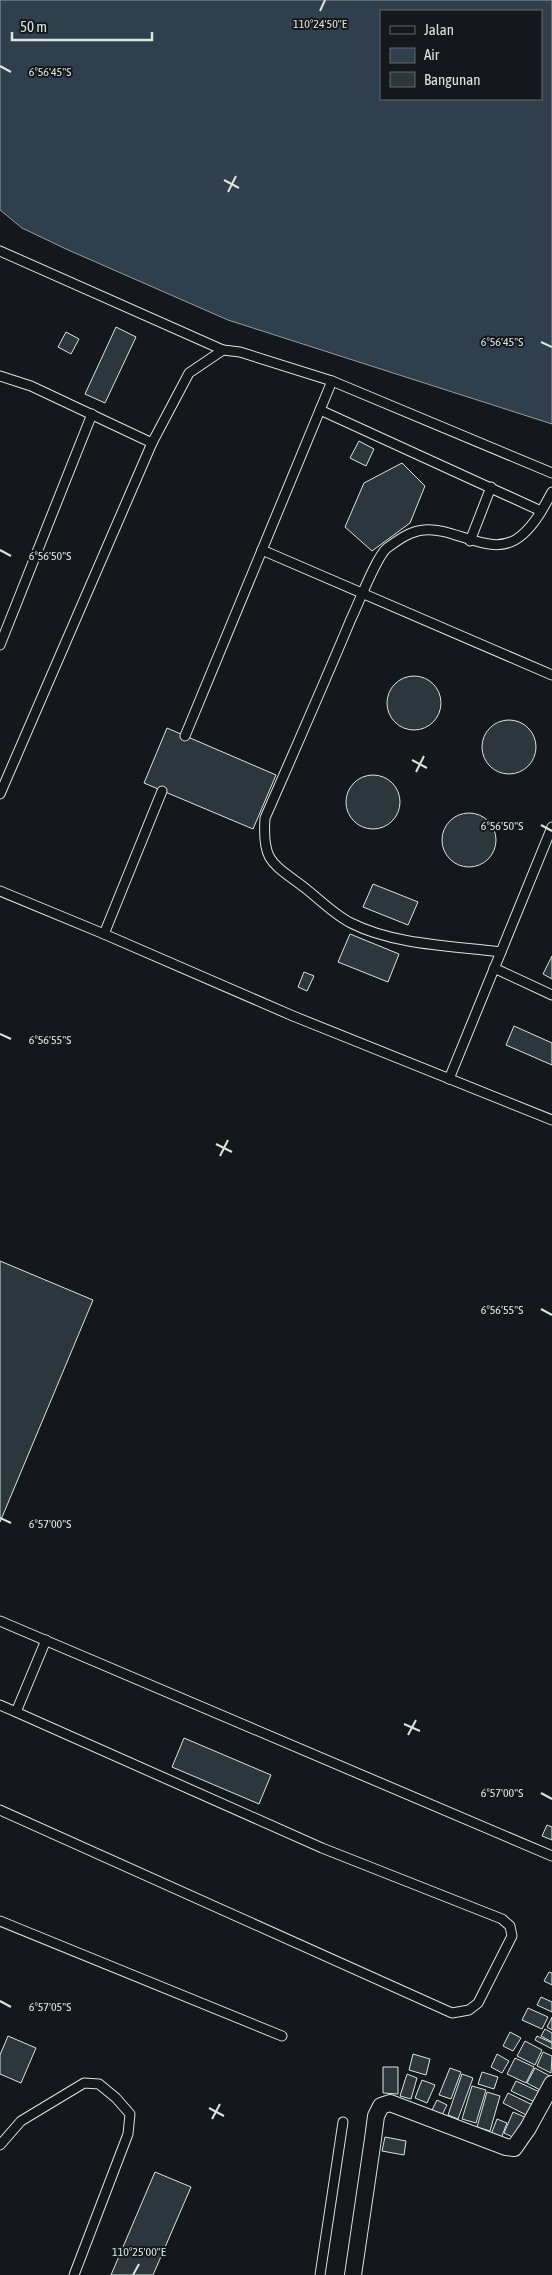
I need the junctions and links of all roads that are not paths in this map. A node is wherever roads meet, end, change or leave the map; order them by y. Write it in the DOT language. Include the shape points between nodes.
graph roads {
  1 [pos="0,251"];
  2 [pos="223,350"];
  3 [pos="0,376"];
  4 [pos="332,381"];
  5 [pos="320,410"];
  6 [pos="92,414"];
  7 [pos="152,443"];
  8 [pos="552,472"];
  9 [pos="491,487"];
  10 [pos="552,492"];
  11 [pos="541,511"];
  12 [pos="470,541"];
  13 [pos="262,550"];
  14 [pos="363,593"];
  15 [pos="0,645"];
  16 [pos="552,675"];
  17 [pos="185,736"];
  18 [pos="162,791"];
  19 [pos="0,794"];
  20 [pos="552,827"];
  21 [pos="0,891"];
  22 [pos="104,934"];
  23 [pos="501,952"];
  24 [pos="494,968"];
  25 [pos="552,995"];
  26 [pos="449,1079"];
  27 [pos="552,1120"];
  28 [pos="0,1621"];
  29 [pos="46,1640"];
  30 [pos="0,1705"];
  31 [pos="16,1712"];
  32 [pos="0,1810"];
  33 [pos="552,1856"];
  34 [pos="0,1921"];
  35 [pos="282,2036"];
  36 [pos="552,2084"];
  37 [pos="343,2122"];
  38 [pos="0,2145"];
  39 [pos="74,2275"];
  40 [pos="320,2275"];
  41 [pos="353,2275"];
  1 -- 2 [label="lane"];
  2 -- 4 [label="lane" via="240,352"];
  2 -- 7 [label="lane" via="189,373"];
  3 -- 6 [label="lane" via="31,386"];
  4 -- 5 [label="lane"];
  4 -- 8 [label="lane"];
  5 -- 9 [label="lane"];
  5 -- 13 [label="lane"];
  6 -- 7 [label="lane"];
  6 -- 15 [label="lane"];
  7 -- 19 [label="lane"];
  9 -- 11 [label="lane"];
  9 -- 12 [label="lane"];
  10 -- 11 [label="lane"];
  11 -- 12 [label="lane" via="521,536 503,545"];
  12 -- 14 [label="lane" via="442,532 424,530 408,534 385,550"];
  13 -- 14 [label="lane"];
  13 -- 17 [label="lane"];
  14 -- 16 [label="lane"];
  14 -- 23 [label="lane" via="265,818 266,854 276,867 350,923 390,937"];
  18 -- 22 [label="lane"];
  20 -- 23 [label="lane"];
  21 -- 22 [label="lane"];
  22 -- 26 [label="lane"];
  23 -- 24 [label="lane"];
  24 -- 25 [label="lane"];
  24 -- 26 [label="lane"];
  26 -- 27 [label="lane"];
  28 -- 29 [label="lane"];
  29 -- 31 [label="lane"];
  29 -- 33 [label="lane"];
  30 -- 31 [label="lane"];
  31 -- 32 [label="lane" via="322,1848 502,1919 510,1926 512,1936 478,2003 469,2010 452,2013"];
  34 -- 35 [label="lane"];
  36 -- 41 [label="street" via="514,2148 506,2148 390,2104 381,2106 376,2116"];
  37 -- 40 [label="lane"];
  38 -- 39 [label="lane" via="21,2121 84,2083 99,2084 130,2114 128,2134"];
}
